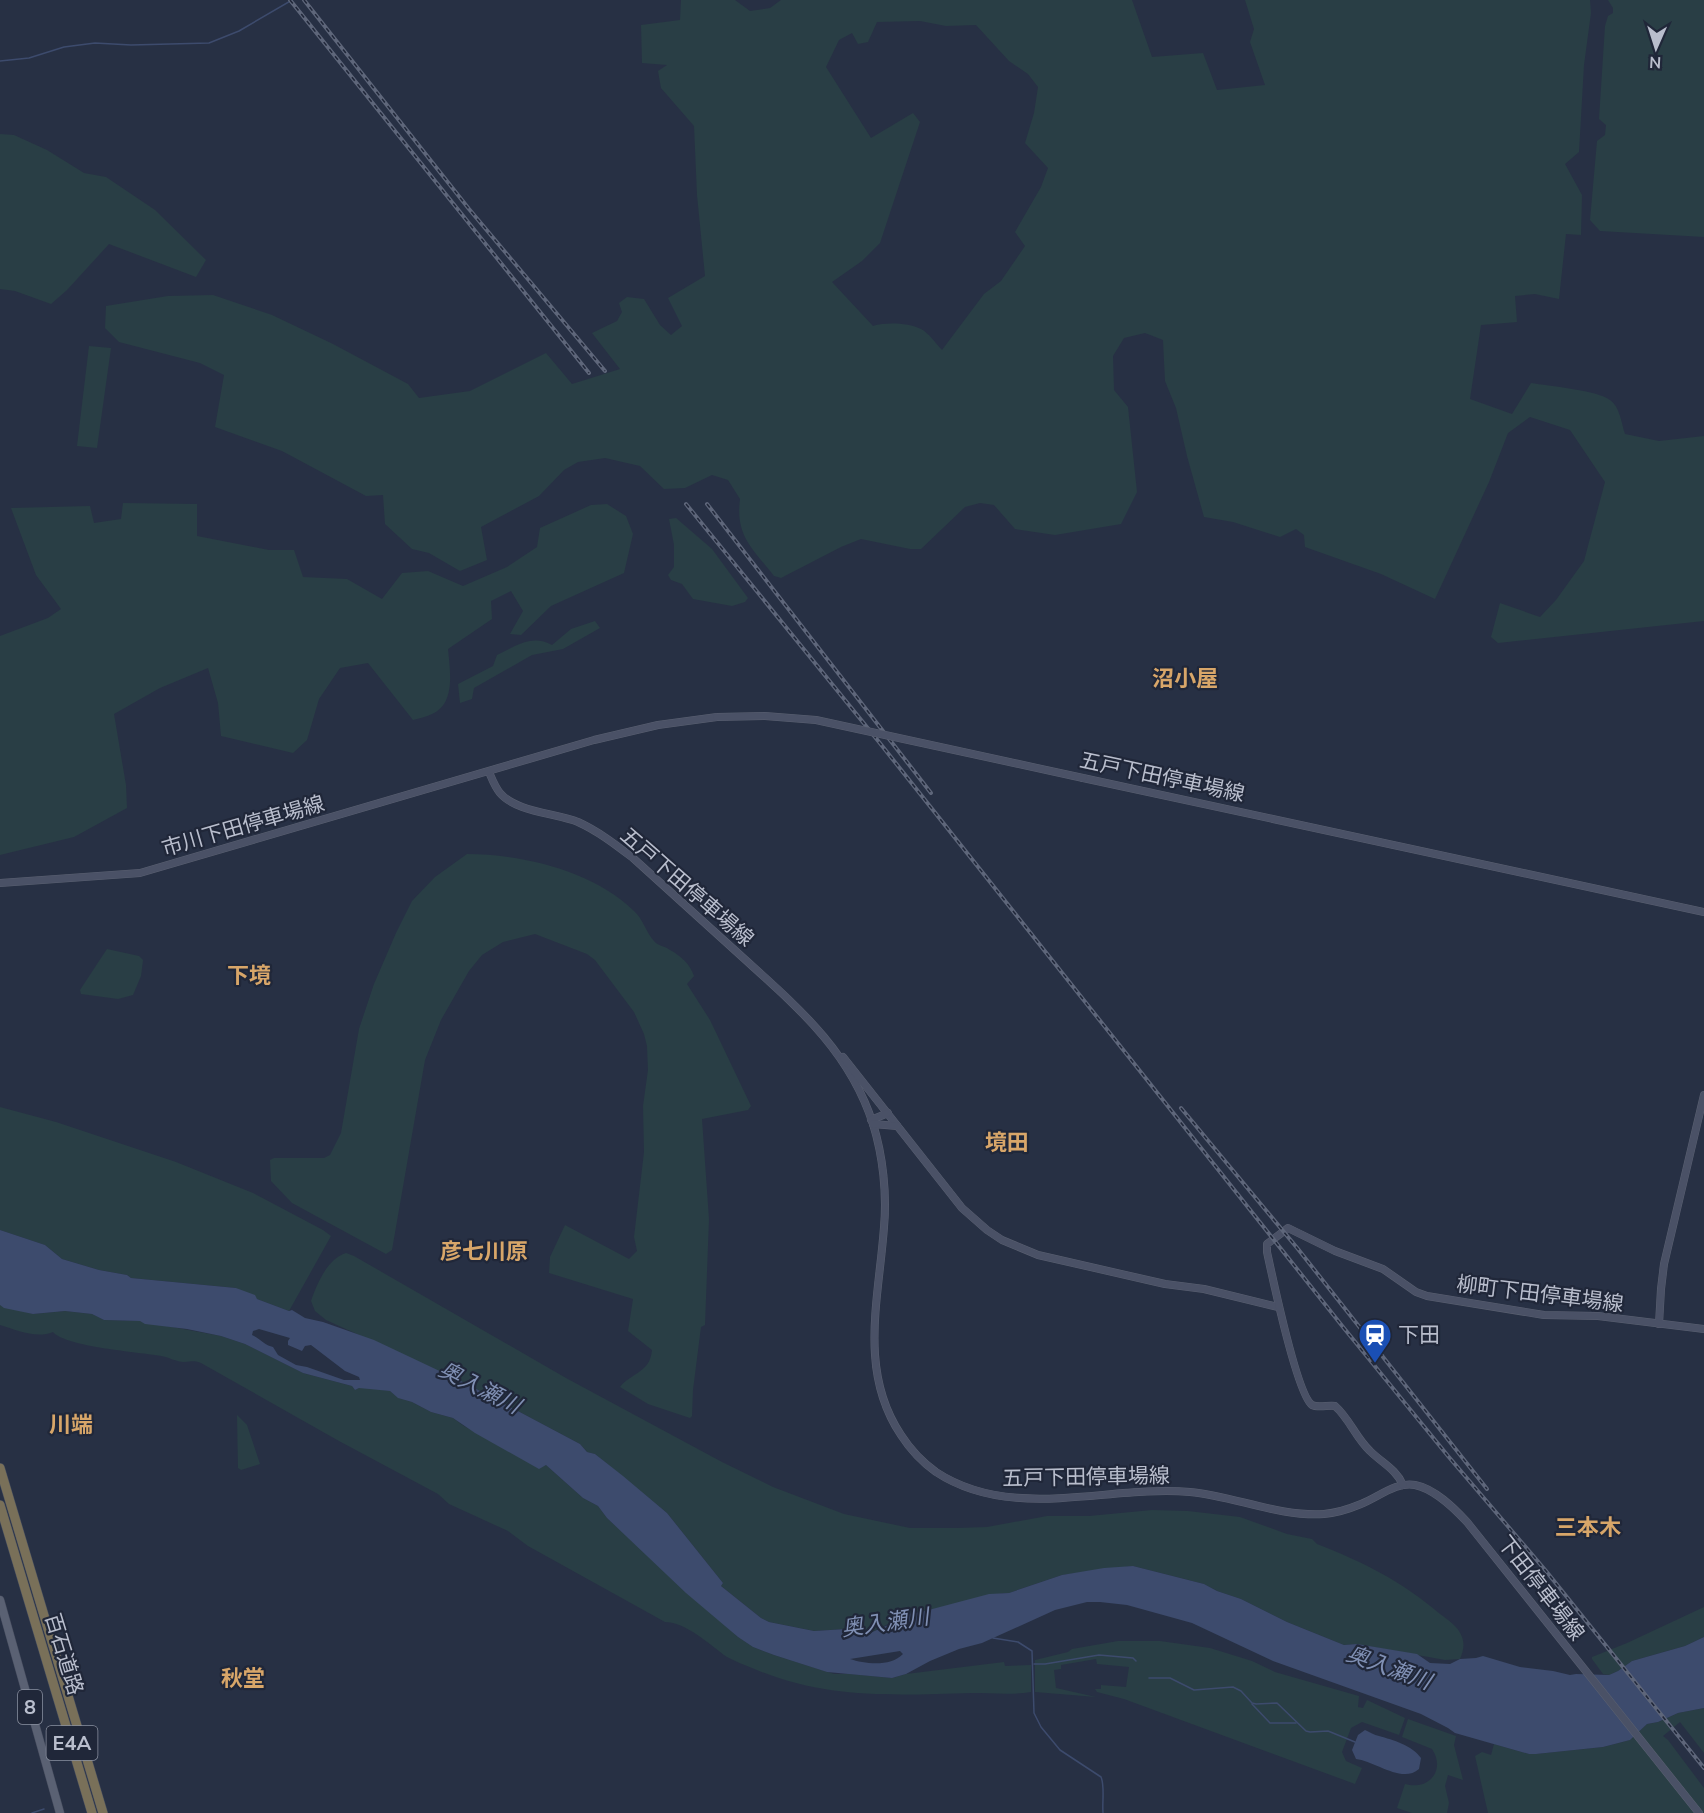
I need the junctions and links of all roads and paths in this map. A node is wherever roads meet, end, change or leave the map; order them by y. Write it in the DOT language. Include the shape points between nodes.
graph roads {
  1 [pos="489,772"];
  2 [pos="0,883"];
  3 [pos="1704,912"];
  4 [pos="836,1052"];
  5 [pos="1704,1095"];
  6 [pos="888,1113"];
  7 [pos="872,1122"];
  8 [pos="897,1126"];
  9 [pos="1278,1307"];
  10 [pos="1659,1324"];
  11 [pos="1704,1329"];
  12 [pos="0,1468"];
  13 [pos="1403,1485"];
  14 [pos="0,1505"];
  15 [pos="0,1600"];
  16 [pos="60,1813"];
  17 [pos="92,1813"];
  18 [pos="103,1813"];
  19 [pos="1699,1813"];
  1 -- 2 [label="main road, 市川下田停車場線" via="140,873"];
  1 -- 3 [label="main road, 五戸下田停車場線, bridge" via="658,725 717,717 816,720"];
  1 -- 4 [label="main road, 五戸下田停車場線" via="498,791 517,806 580,823 618,847 797,1006"];
  4 -- 6 [label="main road"];
  4 -- 7 [label="main road, 五戸下田停車場線"];
  5 -- 10 [label="main road" via="1664,1264"];
  6 -- 7 [label="main road"];
  6 -- 8 [label="main road"];
  7 -- 8 [label="main road"];
  7 -- 13 [label="main road, 五戸下田停車場線" via="884,1194 874,1321 875,1370 893,1423 916,1454 934,1470 976,1491 1008,1498 1165,1491 1319,1514 1350,1508"];
  8 -- 9 [label="main road" via="963,1208 1002,1240 1038,1255"];
  9 -- 10 [label="main road, 柳町下田停車場線" via="1267,1244 1288,1228 1383,1269 1427,1296 1533,1314 1598,1316"];
  9 -- 13 [label="main road, 柳町下田停車場線" via="1309,1401 1316,1406 1340,1409 1358,1438 1396,1473"];
  10 -- 11 [label="main road, 柳町下田停車場線"];
  12 -- 18 [label="highway, 百石道路 / E4A"];
  13 -- 19 [label="main road, 下田停車場線" via="1418,1485 1454,1508 1467,1522"];
  14 -- 17 [label="highway, 百石道路 / E4A"];
  15 -- 16 [label="main road, 8"];
}
